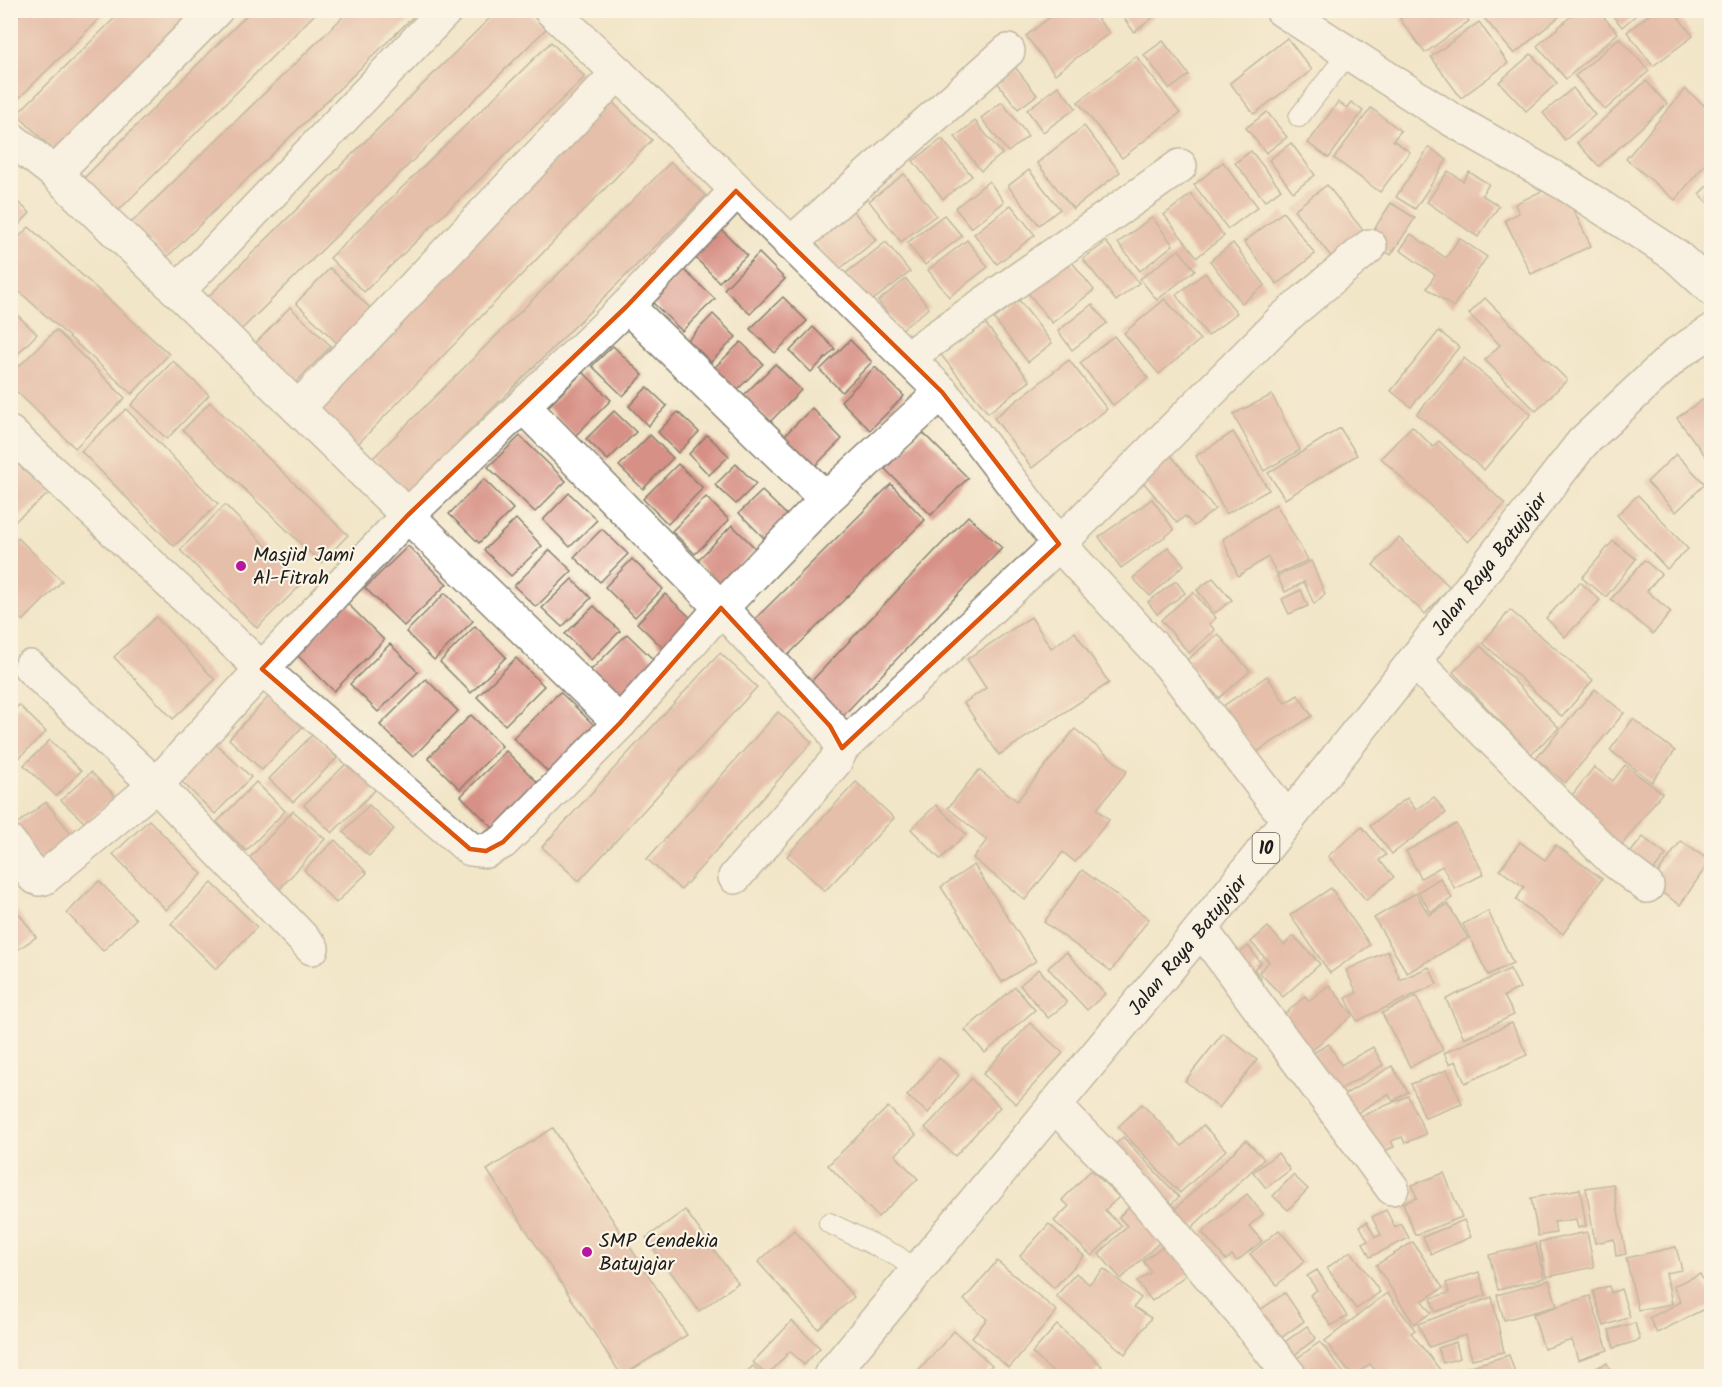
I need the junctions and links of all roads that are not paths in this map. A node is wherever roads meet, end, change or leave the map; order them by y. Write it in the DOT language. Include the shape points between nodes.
graph roads {
  1 [pos="216,10"];
  2 [pos="446,10"];
  3 [pos="551,10"];
  4 [pos="1282,10"];
  5 [pos="1008,51"];
  6 [pos="1349,52"];
  7 [pos="618,73"];
  8 [pos="1299,117"];
  9 [pos="10,138"];
  10 [pos="1180,166"];
  11 [pos="55,174"];
  12 [pos="736,191"];
  13 [pos="790,244"];
  14 [pos="1370,246"];
  15 [pos="1712,289"];
  16 [pos="178,291"];
  17 [pos="627,306"];
  18 [pos="1712,331"];
  19 [pos="908,357"];
  20 [pos="942,392"];
  21 [pos="524,407"];
  22 [pos="298,408"];
  23 [pos="10,433"];
  24 [pos="826,500"];
  25 [pos="408,515"];
  26 [pos="1059,544"];
  27 [pos="721,608"];
  28 [pos="1414,661"];
  29 [pos="30,667"];
  30 [pos="262,669"];
  31 [pos="620,723"];
  32 [pos="842,748"];
  33 [pos="156,785"];
  34 [pos="1288,820"];
  35 [pos="10,843"];
  36 [pos="735,877"];
  37 [pos="1647,886"];
  38 [pos="1201,929"];
  39 [pos="312,948"];
  40 [pos="1054,1105"];
  41 [pos="1392,1188"];
  42 [pos="829,1223"];
  43 [pos="916,1270"];
  44 [pos="830,1377"];
  45 [pos="1290,1377"];
  1 -- 11 [label="main road"];
  2 -- 16 [label="main road"];
  3 -- 7 [label="main road"];
  4 -- 6 [label="main road"];
  5 -- 13 [label="main road"];
  6 -- 8 [label="lane"];
  6 -- 15 [label="main road" via="1449,118 1567,185 1675,255"];
  7 -- 12 [label="main road"];
  7 -- 22 [label="main road"];
  9 -- 11 [label="main road"];
  10 -- 19 [label="main road"];
  11 -- 16 [label="main road"];
  12 -- 13 [label="main road"];
  12 -- 17 [label="main road"];
  13 -- 19 [label="main road"];
  14 -- 26 [label="main road" via="1283,319"];
  16 -- 22 [label="main road"];
  17 -- 21 [label="main road"];
  17 -- 24 [label="main road"];
  18 -- 28 [label="main road, Jalan Raya Batujajar / 10" via="1678,353 1582,443"];
  19 -- 20 [label="main road"];
  20 -- 24 [label="main road"];
  20 -- 26 [label="main road"];
  21 -- 25 [label="main road"];
  21 -- 27 [label="main road"];
  22 -- 25 [label="main road"];
  23 -- 30 [label="main road"];
  24 -- 27 [label="main road"];
  25 -- 30 [label="main road"];
  25 -- 31 [label="main road"];
  26 -- 32 [label="main road"];
  26 -- 34 [label="main road" via="1169,664"];
  27 -- 31 [label="main road"];
  27 -- 32 [label="main road" via="830,726"];
  28 -- 34 [label="main road, Jalan Raya Batujajar / 10"];
  28 -- 37 [label="main road" via="1613,860"];
  29 -- 33 [label="main road"];
  30 -- 31 [label="main road" via="470,849 486,851 503,842"];
  30 -- 33 [label="main road"];
  32 -- 36 [label="main road" via="831,767"];
  33 -- 35 [label="main road" via="44,878 34,877"];
  33 -- 39 [label="main road"];
  34 -- 38 [label="main road, Jalan Raya Batujajar / 10"];
  38 -- 40 [label="main road, Jalan Raya Batujajar / 10"];
  38 -- 41 [label="main road"];
  40 -- 43 [label="main road, Jalan Raya Batujajar / 10"];
  40 -- 45 [label="main road" via="1135,1188"];
  42 -- 43 [label="lane" via="897,1256"];
  43 -- 44 [label="main road, Jalan Raya Batujajar / 10"];
}
